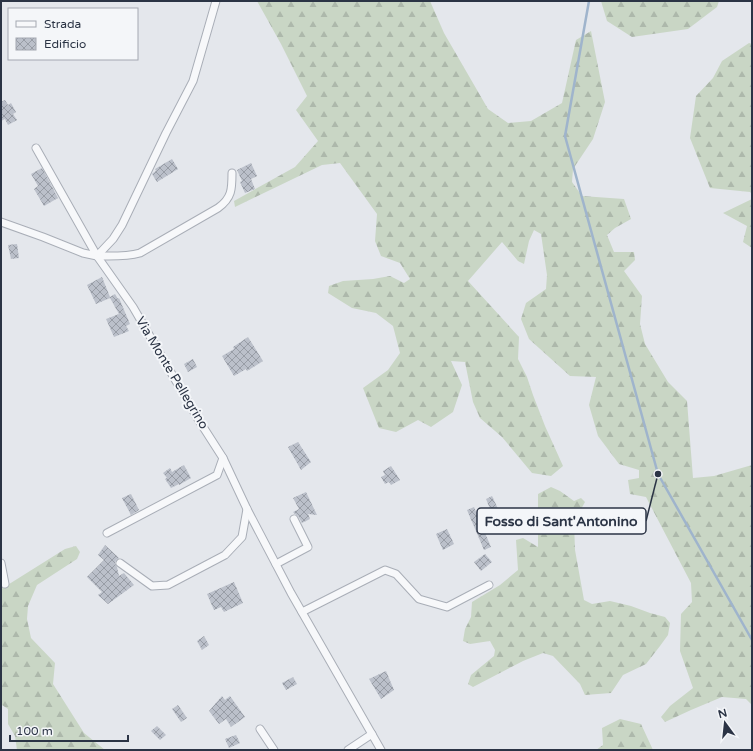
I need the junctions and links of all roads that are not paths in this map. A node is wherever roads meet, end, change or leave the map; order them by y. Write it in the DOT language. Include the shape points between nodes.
graph roads {
  1 [pos="216,1"];
  2 [pos="36,148"];
  3 [pos="232,173"];
  4 [pos="1,222"];
  5 [pos="97,256"];
  6 [pos="223,458"];
  7 [pos="247,509"];
  8 [pos="294,519"];
  9 [pos="107,533"];
  10 [pos="1,563"];
  11 [pos="120,563"];
  12 [pos="276,564"];
  13 [pos="4,584"];
  14 [pos="489,585"];
  15 [pos="302,612"];
  16 [pos="260,729"];
  17 [pos="372,734"];
  18 [pos="274,750"];
  19 [pos="348,750"];
  20 [pos="381,750"];
  1 -- 5 [label="street" via="193,81 122,225"];
  2 -- 5 [label="street, Via Monte Pellegrino"];
  3 -- 5 [label="street" via="230,193 218,208 140,253 120,257"];
  4 -- 5 [label="street"];
  5 -- 6 [label="street, Via Monte Pellegrino" via="133,307"];
  6 -- 7 [label="street, Via Monte Pellegrino"];
  6 -- 9 [label="street" via="217,475"];
  7 -- 11 [label="street" via="242,537 225,555 168,585 152,586"];
  7 -- 12 [label="street, Via Monte Pellegrino"];
  8 -- 12 [label="street" via="308,547"];
  10 -- 13 [label="street"];
  12 -- 15 [label="street, Via Monte Pellegrino"];
  14 -- 15 [label="street" via="447,607 419,599 396,574 385,570"];
  15 -- 17 [label="street, Via Monte Pellegrino"];
  16 -- 18 [label="street"];
  17 -- 19 [label="street"];
  17 -- 20 [label="street, Via Monte Pellegrino"];
}
